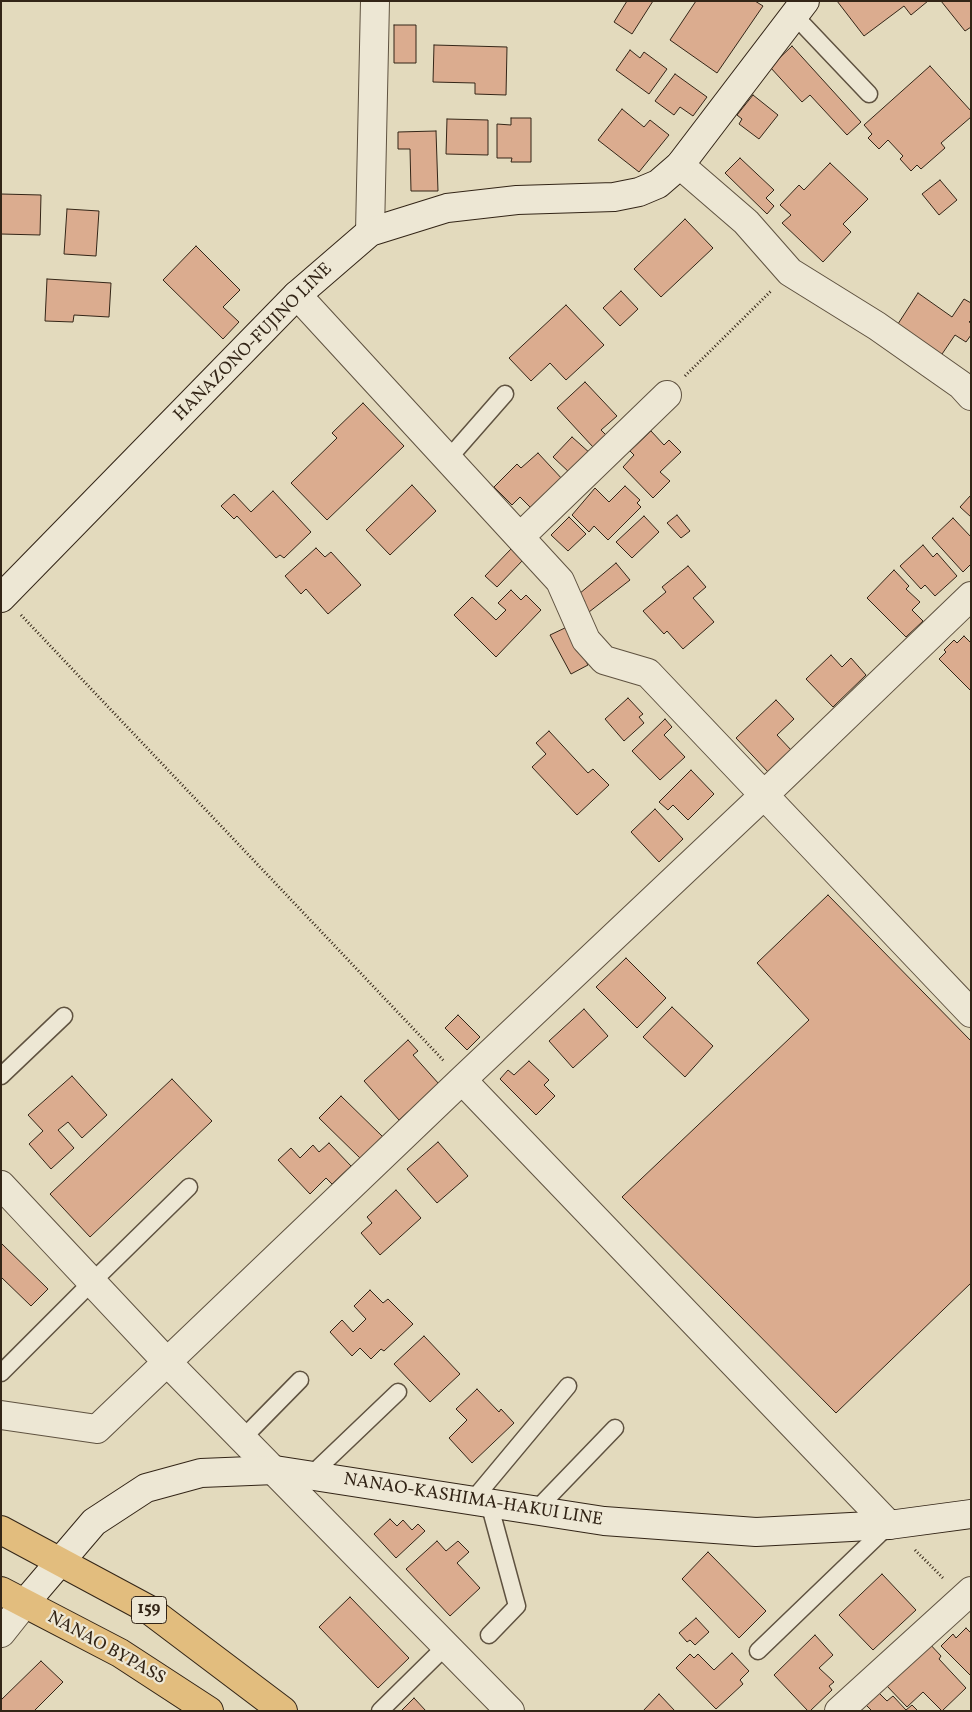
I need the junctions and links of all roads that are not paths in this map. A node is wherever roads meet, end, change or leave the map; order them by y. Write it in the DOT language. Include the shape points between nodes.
graph roads {
  1 [pos="375,1"];
  2 [pos="799,8"];
  3 [pos="869,94"];
  4 [pos="680,165"];
  5 [pos="370,232"];
  6 [pos="297,295"];
  7 [pos="505,394"];
  8 [pos="667,395"];
  9 [pos="971,396"];
  10 [pos="448,459"];
  11 [pos="520,537"];
  12 [pos="971,596"];
  13 [pos="2,597"];
  14 [pos="763,796"];
  15 [pos="971,1013"];
  16 [pos="64,1016"];
  17 [pos="1,1076"];
  18 [pos="462,1080"];
  19 [pos="1,1185"];
  20 [pos="189,1187"];
  21 [pos="92,1282"];
  22 [pos="167,1362"];
  23 [pos="1,1373"];
  24 [pos="300,1380"];
  25 [pos="568,1386"];
  26 [pos="398,1392"];
  27 [pos="1,1415"];
  28 [pos="615,1428"];
  29 [pos="242,1438"];
  30 [pos="275,1470"];
  31 [pos="310,1476"];
  32 [pos="480,1502"];
  33 [pos="535,1511"];
  34 [pos="971,1514"];
  35 [pos="889,1525"];
  36 [pos="1,1530"];
  37 [pos="60,1561"];
  38 [pos="967,1594"];
  39 [pos="12,1598"];
  40 [pos="1,1633"];
  41 [pos="489,1636"];
  42 [pos="446,1646"];
  43 [pos="758,1651"];
  44 [pos="209,1711"];
  45 [pos="283,1711"];
  46 [pos="380,1711"];
  47 [pos="510,1711"];
  48 [pos="839,1711"];
  1 -- 5 [label="street"];
  2 -- 3 [label="lane"];
  2 -- 4 [label="street, HANAZONO-FUJINO LINE"];
  4 -- 5 [label="street, HANAZONO-FUJINO LINE" via="658,184 639,192 614,197 517,200 447,208"];
  4 -- 9 [label="street" via="746,222 790,272 877,326 961,385"];
  5 -- 6 [label="street, HANAZONO-FUJINO LINE"];
  6 -- 10 [label="street"];
  6 -- 13 [label="street, HANAZONO-FUJINO LINE"];
  7 -- 10 [label="lane"];
  8 -- 11 [label="street"];
  10 -- 11 [label="street"];
  11 -- 14 [label="street" via="560,581 586,640 604,660 648,673"];
  12 -- 14 [label="street"];
  14 -- 15 [label="street"];
  14 -- 18 [label="street"];
  16 -- 17 [label="lane"];
  18 -- 22 [label="street"];
  18 -- 35 [label="street"];
  19 -- 21 [label="street"];
  20 -- 21 [label="lane"];
  21 -- 22 [label="street"];
  21 -- 23 [label="lane"];
  22 -- 27 [label="street" via="96,1429"];
  22 -- 29 [label="street"];
  24 -- 29 [label="lane"];
  25 -- 32 [label="lane"];
  26 -- 31 [label="lane"];
  28 -- 33 [label="lane"];
  29 -- 30 [label="street"];
  30 -- 31 [label="street, NANAO-KASHIMA-HAKUI LINE"];
  30 -- 37 [label="street, NANAO-KASHIMA-HAKUI LINE" via="201,1472 146,1488 94,1522"];
  30 -- 42 [label="street"];
  31 -- 32 [label="street, NANAO-KASHIMA-HAKUI LINE"];
  32 -- 33 [label="street, NANAO-KASHIMA-HAKUI LINE"];
  32 -- 41 [label="lane" via="517,1606"];
  33 -- 35 [label="street, NANAO-KASHIMA-HAKUI LINE" via="604,1521 756,1532"];
  34 -- 35 [label="street, NANAO-KASHIMA-HAKUI LINE"];
  35 -- 43 [label="lane"];
  36 -- 37 [label="highway, 159"];
  37 -- 39 [label="street, NANAO-KASHIMA-HAKUI LINE"];
  37 -- 45 [label="highway, 159" via="148,1609"];
  38 -- 48 [label="street"];
  39 -- 40 [label="street, NANAO-KASHIMA-HAKUI LINE"];
  39 -- 44 [label="highway, NANAO BYPASS" via="120,1653"];
  42 -- 46 [label="lane"];
  42 -- 47 [label="street"];
}
